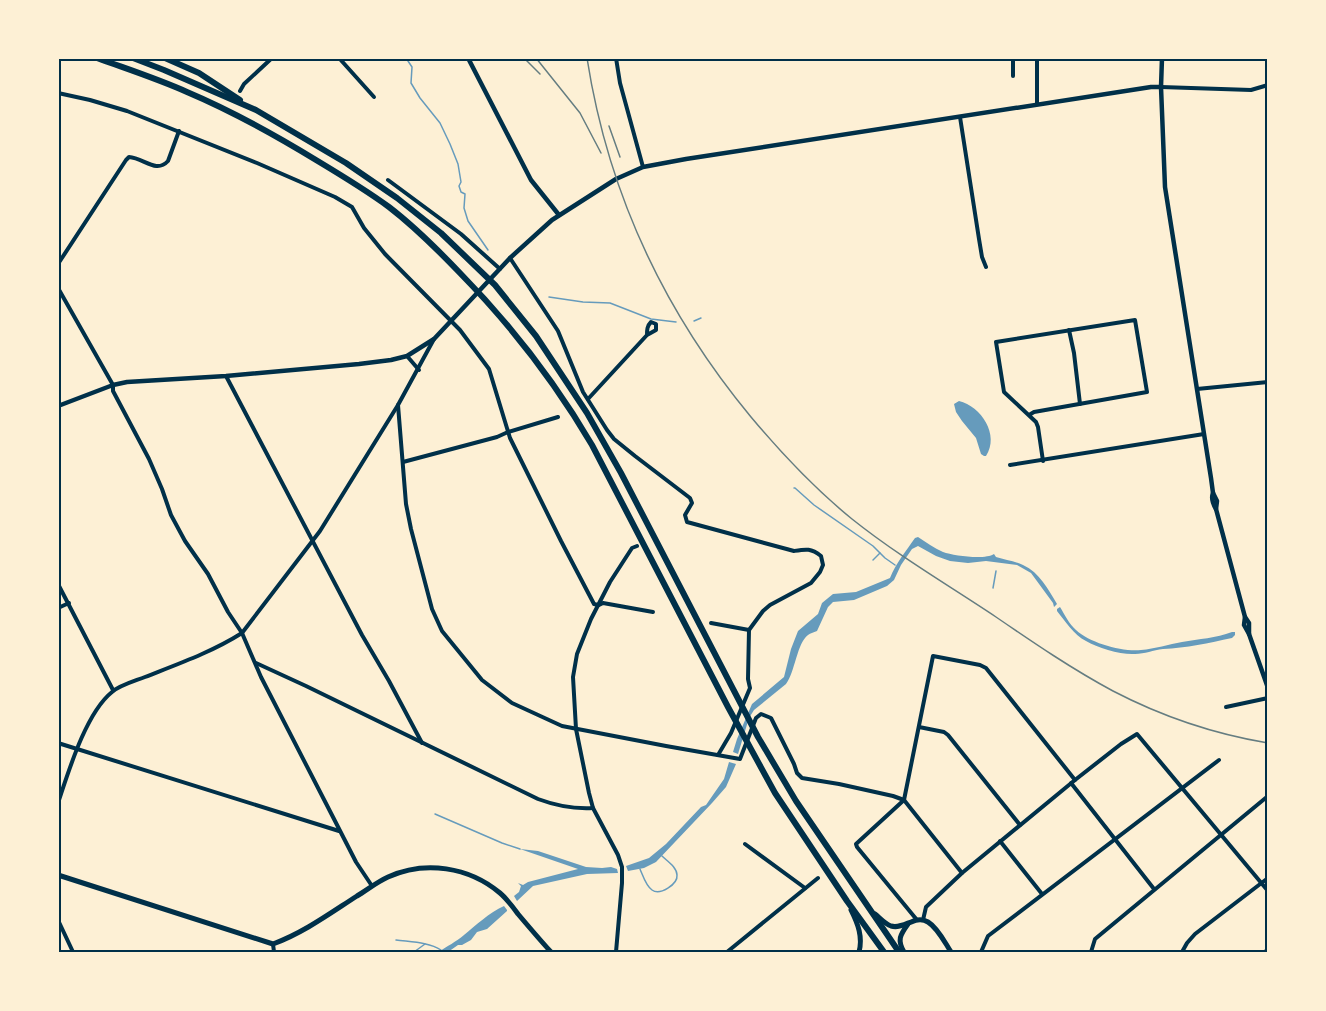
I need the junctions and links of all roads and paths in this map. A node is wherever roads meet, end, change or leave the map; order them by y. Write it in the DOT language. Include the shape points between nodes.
graph roads {
  1 [pos="97,58"];
  2 [pos="133,58"];
  3 [pos="165,58"];
  4 [pos="272,58"];
  5 [pos="339,58"];
  6 [pos="468,58"];
  7 [pos="616,58"];
  8 [pos="1013,58"];
  9 [pos="1037,58"];
  10 [pos="1162,58"];
  11 [pos="176,60"];
  12 [pos="1013,76"];
  13 [pos="1268,85"];
  14 [pos="1161,87"];
  15 [pos="240,91"];
  16 [pos="58,93"];
  17 [pos="375,97"];
  18 [pos="1037,104"];
  19 [pos="255,110"];
  20 [pos="960,117"];
  21 [pos="179,131"];
  22 [pos="643,167"];
  23 [pos="388,180"];
  24 [pos="559,215"];
  25 [pos="510,258"];
  26 [pos="58,264"];
  27 [pos="986,267"];
  28 [pos="500,269"];
  29 [pos="490,279"];
  30 [pos="58,288"];
  31 [pos="478,291"];
  32 [pos="451,321"];
  33 [pos="1069,330"];
  34 [pos="647,335"];
  35 [pos="434,339"];
  36 [pos="407,356"];
  37 [pos="418,370"];
  38 [pos="226,376"];
  39 [pos="1268,382"];
  40 [pos="112,385"];
  41 [pos="1196,389"];
  42 [pos="588,399"];
  43 [pos="1080,404"];
  44 [pos="398,405"];
  45 [pos="58,406"];
  46 [pos="1029,416"];
  47 [pos="558,417"];
  48 [pos="508,432"];
  49 [pos="1204,434"];
  50 [pos="1043,461"];
  51 [pos="403,462"];
  52 [pos="1010,465"];
  53 [pos="312,540"];
  54 [pos="637,546"];
  55 [pos="58,584"];
  56 [pos="69,603"];
  57 [pos="598,605"];
  58 [pos="58,608"];
  59 [pos="653,612"];
  60 [pos="711,623"];
  61 [pos="749,630"];
  62 [pos="242,633"];
  63 [pos="256,663"];
  64 [pos="1268,688"];
  65 [pos="113,690"];
  66 [pos="1268,698"];
  67 [pos="1226,707"];
  68 [pos="919,727"];
  69 [pos="576,729"];
  70 [pos="58,743"];
  71 [pos="422,743"];
  72 [pos="77,749"];
  73 [pos="718,755"];
  74 [pos="1219,760"];
  75 [pos="1073,781"];
  76 [pos="1182,789"];
  77 [pos="1268,796"];
  78 [pos="904,800"];
  79 [pos="58,803"];
  80 [pos="593,808"];
  81 [pos="1020,825"];
  82 [pos="340,831"];
  83 [pos="1220,835"];
  84 [pos="1116,839"];
  85 [pos="1000,841"];
  86 [pos="745,844"];
  87 [pos="962,873"];
  88 [pos="58,875"];
  89 [pos="818,878"];
  90 [pos="1268,878"];
  91 [pos="1261,883"];
  92 [pos="372,886"];
  93 [pos="805,888"];
  94 [pos="1154,889"];
  95 [pos="1268,891"];
  96 [pos="1042,894"];
  97 [pos="847,901"];
  98 [pos="866,906"];
  99 [pos="58,920"];
  100 [pos="920,920"];
  101 [pos="909,924"];
  102 [pos="273,944"];
  103 [pos="74,952"];
  104 [pos="274,952"];
  105 [pos="551,952"];
  106 [pos="616,952"];
  107 [pos="727,952"];
  108 [pos="859,952"];
  109 [pos="884,952"];
  110 [pos="899,952"];
  111 [pos="904,952"];
  112 [pos="951,952"];
  113 [pos="981,952"];
  114 [pos="1091,952"];
  115 [pos="1182,952"];
  1 -- 31 [label="highway" via="221,107 286,141 388,207 431,243"];
  2 -- 19 [label="highway"];
  3 -- 11 [label="highway"];
  4 -- 15 [label="street"];
  5 -- 17 [label="street"];
  6 -- 24 [label="street" via="531,180"];
  7 -- 22 [label="street"];
  8 -- 12 [label="street"];
  9 -- 18 [label="street"];
  10 -- 14 [label="street"];
  11 -- 19 [label="highway"];
  13 -- 14 [label="street" via="1251,90"];
  14 -- 18 [label="street"];
  14 -- 41 [label="street" via="1165,187"];
  16 -- 21 [label="street" via="128,111"];
  18 -- 20 [label="street"];
  19 -- 29 [label="highway" via="397,198 441,232"];
  20 -- 22 [label="street"];
  20 -- 27 [label="street"];
  21 -- 26 [label="street" via="165,165 156,167 134,157 126,160"];
  21 -- 32 [label="street" via="347,203 385,254"];
  22 -- 24 [label="street" via="611,181"];
  23 -- 28 [label="street"];
  24 -- 25 [label="street"];
  25 -- 28 [label="street"];
  25 -- 42 [label="street" via="558,331"];
  28 -- 29 [label="street"];
  29 -- 31 [label="street"];
  29 -- 98 [label="highway" via="536,336 587,413 758,737"];
  30 -- 40 [label="street"];
  31 -- 32 [label="street"];
  31 -- 97 [label="highway" via="524,345 577,420 775,793"];
  32 -- 35 [label="street"];
  32 -- 48 [label="street" via="491,373"];
  33 -- 43 [label="street"];
  33 -- 43 [label="street" via="1136,320 1147,392"];
  33 -- 46 [label="street" via="996,342 1004,392"];
  34 -- 42 [label="street"];
  35 -- 36 [label="street"];
  35 -- 37 [label="street"];
  36 -- 37 [label="street"];
  36 -- 38 [label="street"];
  37 -- 44 [label="street"];
  38 -- 40 [label="street"];
  38 -- 53 [label="street"];
  39 -- 41 [label="street"];
  40 -- 45 [label="street"];
  40 -- 62 [label="street" via="149,459 171,515"];
  41 -- 49 [label="street"];
  42 -- 61 [label="street" via="614,439 690,498 687,522 794,551 815,551 821,556 823,566 811,583 770,605"];
  43 -- 46 [label="street"];
  44 -- 51 [label="street"];
  44 -- 53 [label="street"];
  46 -- 50 [label="street" via="1038,427"];
  47 -- 48 [label="street"];
  48 -- 51 [label="street"];
  48 -- 57 [label="street" via="561,541"];
  49 -- 50 [label="street"];
  49 -- 64 [label="street" via="1216,508 1249,634"];
  50 -- 52 [label="street"];
  51 -- 69 [label="street" via="411,529 432,609 442,631 482,680 498,693 527,711"];
  53 -- 62 [label="street"];
  53 -- 71 [label="street"];
  54 -- 57 [label="street" via="632,548"];
  55 -- 56 [label="street"];
  56 -- 58 [label="street"];
  56 -- 65 [label="street"];
  57 -- 59 [label="street"];
  57 -- 69 [label="street" via="574,667"];
  60 -- 61 [label="street"];
  61 -- 73 [label="street" via="750,688"];
  62 -- 63 [label="street"];
  62 -- 65 [label="street"];
  63 -- 71 [label="street"];
  63 -- 82 [label="street"];
  65 -- 72 [label="street" via="97,706"];
  66 -- 67 [label="street"];
  68 -- 75 [label="street" via="933,656 980,664"];
  68 -- 78 [label="street"];
  68 -- 81 [label="street" via="948,735"];
  69 -- 73 [label="street"];
  69 -- 80 [label="street"];
  70 -- 72 [label="street"];
  71 -- 80 [label="street" via="545,802"];
  72 -- 79 [label="street"];
  72 -- 82 [label="street"];
  73 -- 78 [label="street" via="740,759 761,714 771,718 802,778"];
  74 -- 76 [label="street"];
  75 -- 76 [label="street" via="1137,734"];
  75 -- 81 [label="street"];
  75 -- 84 [label="street"];
  76 -- 83 [label="street"];
  76 -- 84 [label="street"];
  77 -- 83 [label="street"];
  78 -- 87 [label="street"];
  78 -- 100 [label="street" via="856,844"];
  80 -- 106 [label="street" via="622,867"];
  81 -- 85 [label="street"];
  82 -- 92 [label="street"];
  83 -- 91 [label="street"];
  83 -- 94 [label="street"];
  84 -- 94 [label="street"];
  84 -- 96 [label="street"];
  85 -- 87 [label="street"];
  85 -- 96 [label="street"];
  86 -- 93 [label="street"];
  87 -- 100 [label="street" via="926,908"];
  88 -- 102 [label="main road"];
  89 -- 93 [label="street"];
  90 -- 91 [label="street"];
  91 -- 95 [label="street"];
  91 -- 115 [label="street" via="1195,934"];
  92 -- 102 [label="main road" via="300,932"];
  92 -- 105 [label="main road" via="388,877 422,868 468,874 501,894"];
  93 -- 107 [label="street"];
  94 -- 114 [label="street" via="1095,939"];
  96 -- 113 [label="street" via="988,936"];
  97 -- 108 [label="main road" via="860,933"];
  97 -- 109 [label="highway"];
  98 -- 101 [label="main road" via="893,927"];
  98 -- 110 [label="highway"];
  99 -- 103 [label="street"];
  100 -- 101 [label="main road"];
  100 -- 112 [label="main road" via="934,927"];
  101 -- 111 [label="main road" via="900,939"];
  102 -- 104 [label="street"];
}
